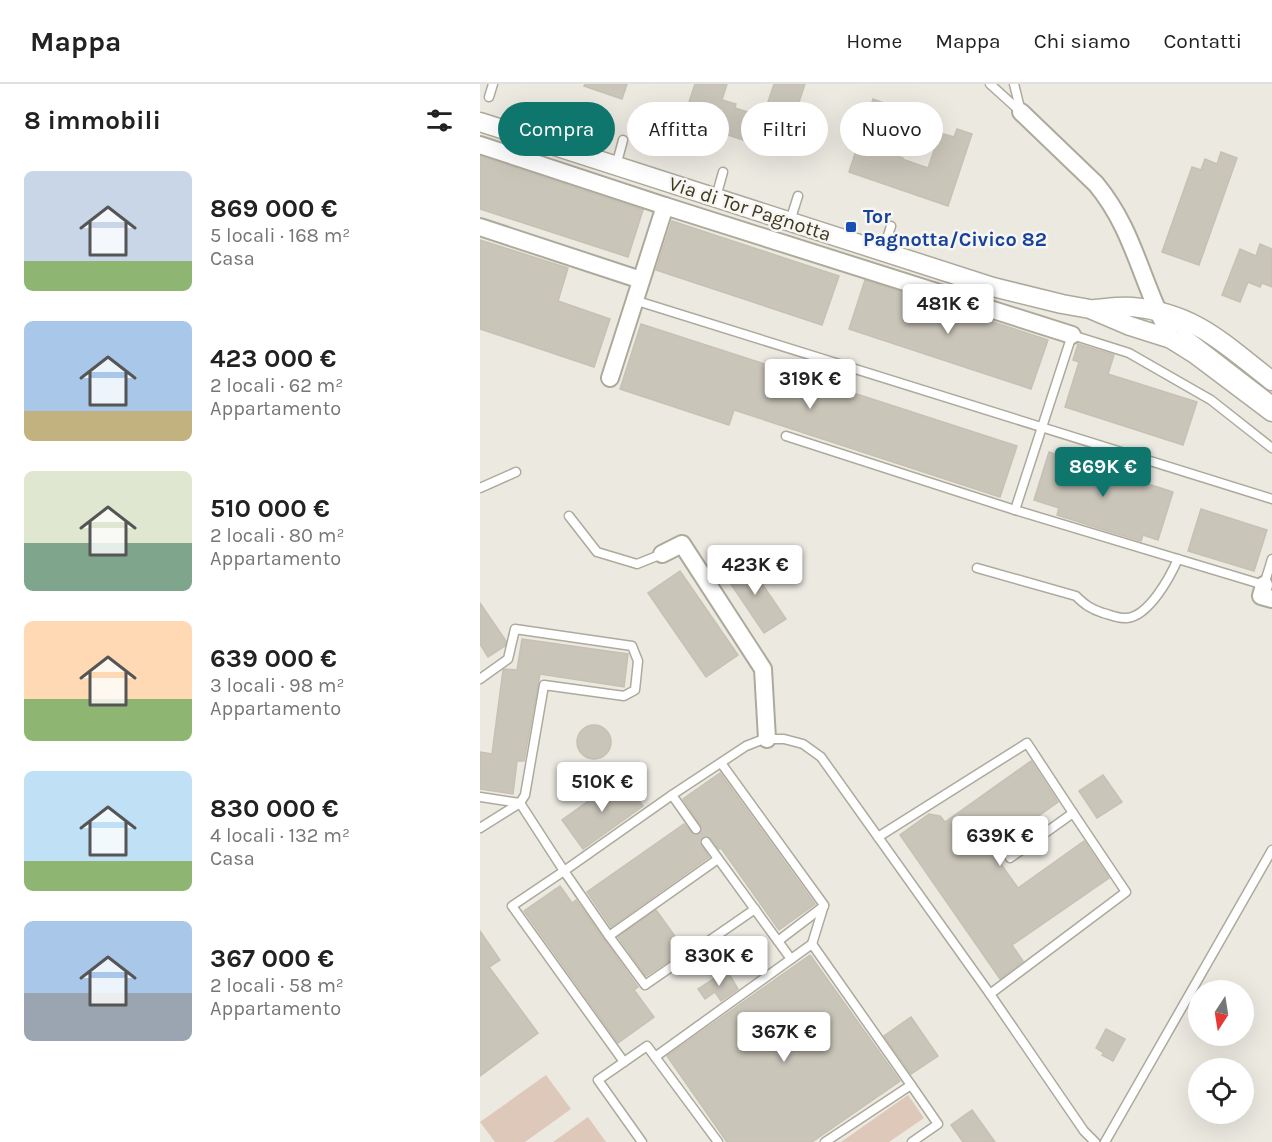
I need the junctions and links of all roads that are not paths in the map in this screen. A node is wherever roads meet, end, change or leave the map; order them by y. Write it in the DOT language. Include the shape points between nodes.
graph roads {
  1 [pos="493,84"];
  2 [pos="990,84"];
  3 [pos="1014,84"];
  4 [pos="489,97"];
  5 [pos="1021,112"];
  6 [pos="480,122"];
  7 [pos="623,140"];
  8 [pos="480,145"];
  9 [pos="616,166"];
  10 [pos="723,172"];
  11 [pos="798,196"];
  12 [pos="716,197"];
  13 [pos="665,206"];
  14 [pos="790,221"];
  15 [pos="891,226"];
  16 [pos="480,227"];
  17 [pos="883,251"];
  18 [pos="641,280"];
  19 [pos="634,300"];
  20 [pos="1090,309"];
  21 [pos="1158,311"];
  22 [pos="1072,335"];
  23 [pos="1172,339"];
  24 [pos="1196,342"];
  25 [pos="610,378"];
  26 [pos="1272,381"];
  27 [pos="1272,400"];
  28 [pos="1272,412"];
  29 [pos="1042,426"];
  30 [pos="786,436"];
  31 [pos="1272,448"];
  32 [pos="516,472"];
  33 [pos="480,488"];
  34 [pos="1272,498"];
  35 [pos="1015,510"];
  36 [pos="569,516"];
  37 [pos="662,554"];
  38 [pos="1179,559"];
  39 [pos="1272,559"];
  40 [pos="977,568"];
  41 [pos="1268,592"];
  42 [pos="480,678"];
  43 [pos="767,739"];
  44 [pos="721,763"];
  45 [pos="672,795"];
  46 [pos="480,797"];
  47 [pos="520,803"];
  48 [pos="1073,813"];
  49 [pos="480,828"];
  50 [pos="696,829"];
  51 [pos="878,837"];
  52 [pos="706,843"];
  53 [pos="1272,850"];
  54 [pos="1010,858"];
  55 [pos="718,859"];
  56 [pos="564,871"];
  57 [pos="824,905"];
  58 [pos="755,909"];
  59 [pos="609,936"];
  60 [pos="778,941"];
  61 [pos="812,944"];
  62 [pos="791,959"];
  63 [pos="990,994"];
  64 [pos="655,1057"];
  65 [pos="624,1062"];
  66 [pos="911,1085"];
  67 [pos="642,1142"];
  68 [pos="718,1142"];
  69 [pos="825,1142"];
  70 [pos="912,1142"];
  71 [pos="1095,1142"];
  72 [pos="1105,1142"];
  1 -- 4 [label="lane"];
  2 -- 5 [label="lane"];
  3 -- 5 [label="lane"];
  5 -- 21 [label="street" via="1106,197 1132,242"];
  6 -- 9 [label="street, Via di Tor Pagnotta"];
  7 -- 9 [label="lane"];
  8 -- 13 [label="street"];
  9 -- 12 [label="street, Via di Tor Pagnotta"];
  10 -- 12 [label="lane"];
  11 -- 14 [label="lane"];
  12 -- 14 [label="street, Via di Tor Pagnotta"];
  13 -- 18 [label="street"];
  13 -- 22 [label="street"];
  14 -- 17 [label="street, Via di Tor Pagnotta"];
  15 -- 17 [label="lane"];
  16 -- 18 [label="street"];
  17 -- 20 [label="street, Via di Tor Pagnotta" via="993,287"];
  18 -- 19 [label="street"];
  19 -- 25 [label="street"];
  19 -- 29 [label="lane"];
  20 -- 21 [label="street, Via di Tor Pagnotta" via="1130,306"];
  20 -- 23 [label="street, Via di Tor Pagnotta"];
  21 -- 23 [label="street"];
  21 -- 24 [label="lane"];
  21 -- 26 [label="street, Via di Tor Pagnotta" via="1177,315 1207,331"];
  22 -- 29 [label="lane"];
  22 -- 31 [label="lane" via="1129,353 1211,400"];
  23 -- 24 [label="lane, Via di Tor Pagnotta"];
  23 -- 28 [label="street, Via di Tor Pagnotta"];
  24 -- 27 [label="lane"];
  29 -- 34 [label="lane"];
  29 -- 35 [label="lane"];
  30 -- 35 [label="lane"];
  32 -- 33 [label="lane"];
  35 -- 38 [label="lane"];
  36 -- 37 [label="lane" via="597,552 637,564"];
  37 -- 43 [label="street" via="682,544 763,669"];
  38 -- 40 [label="lane" via="1155,598 1129,618 1087,607 1076,596"];
  38 -- 41 [label="lane"];
  39 -- 41 [label="lane"];
  42 -- 47 [label="lane" via="508,659 515,628 632,646 639,661 635,690 624,696 544,685 525,795"];
  43 -- 44 [label="lane" via="746,746"];
  43 -- 51 [label="lane" via="803,744 821,758"];
  44 -- 45 [label="lane"];
  44 -- 57 [label="lane"];
  45 -- 50 [label="lane"];
  45 -- 56 [label="lane"];
  46 -- 47 [label="lane"];
  47 -- 49 [label="lane"];
  47 -- 56 [label="lane"];
  48 -- 51 [label="lane" via="1027,743"];
  48 -- 54 [label="lane"];
  48 -- 63 [label="lane" via="1126,892"];
  51 -- 63 [label="lane"];
  52 -- 55 [label="lane"];
  53 -- 72 [label="lane"];
  55 -- 58 [label="lane"];
  55 -- 59 [label="lane"];
  56 -- 59 [label="lane"];
  56 -- 65 [label="lane" via="512,906"];
  57 -- 60 [label="lane"];
  57 -- 61 [label="lane"];
  58 -- 59 [label="lane" via="645,986"];
  58 -- 60 [label="lane"];
  60 -- 62 [label="lane"];
  61 -- 62 [label="lane"];
  61 -- 66 [label="lane"];
  62 -- 64 [label="lane"];
  63 -- 71 [label="lane"];
  64 -- 65 [label="lane" via="647,1046"];
  64 -- 68 [label="lane"];
  65 -- 67 [label="lane" via="598,1080"];
  66 -- 69 [label="lane"];
  66 -- 70 [label="lane" via="938,1124"];
}
